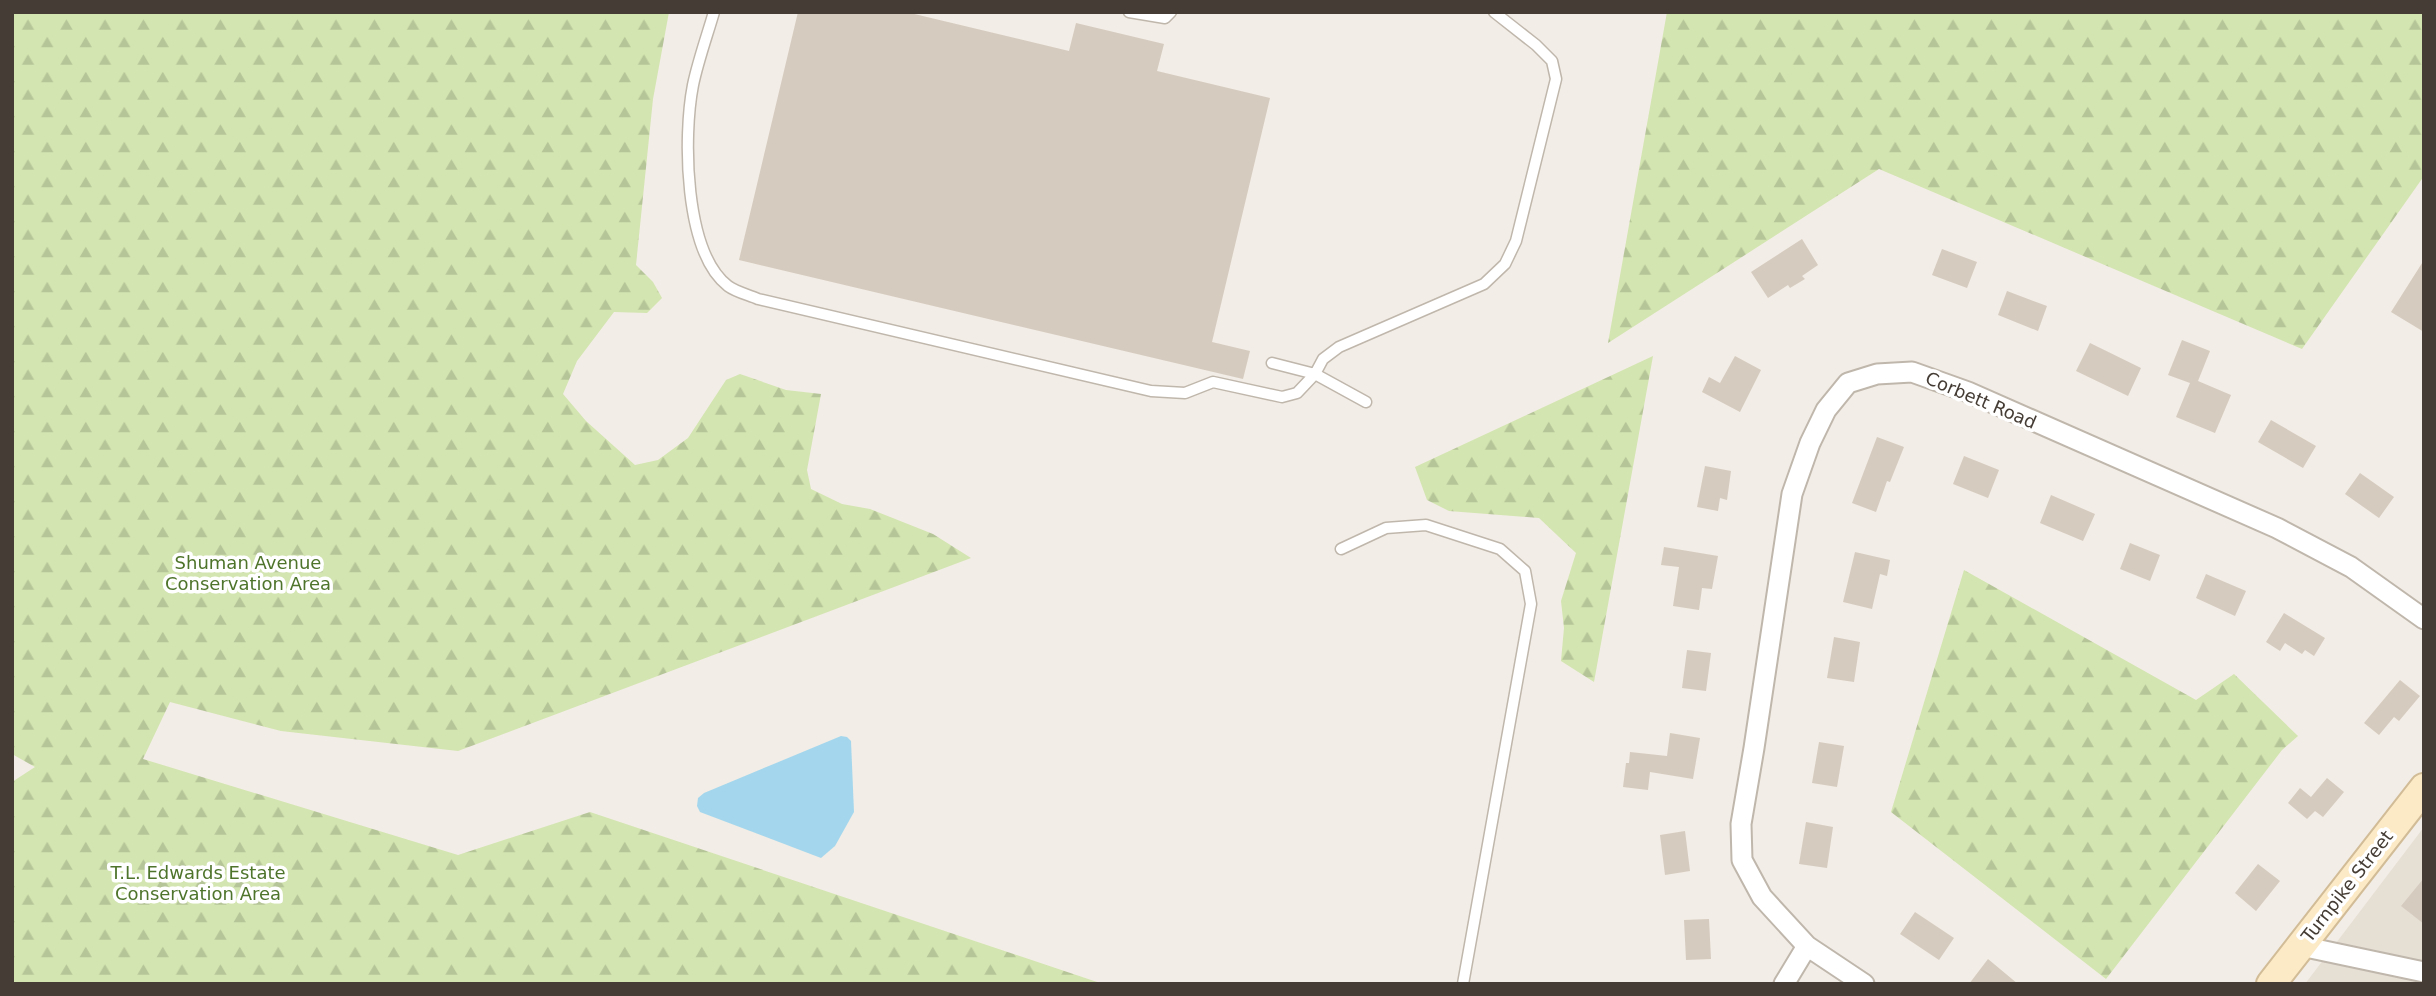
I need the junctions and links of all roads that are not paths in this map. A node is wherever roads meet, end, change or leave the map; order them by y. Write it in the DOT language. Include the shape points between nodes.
graph roads {
  1 [pos="714,12"];
  2 [pos="1129,12"];
  3 [pos="1171,12"];
  4 [pos="1494,12"];
  5 [pos="1506,17"];
  6 [pos="1272,363"];
  7 [pos="1315,374"];
  8 [pos="1366,402"];
  9 [pos="1341,549"];
  10 [pos="2424,619"];
  11 [pos="2424,788"];
  12 [pos="1807,946"];
  13 [pos="2301,946"];
  14 [pos="2424,972"];
  15 [pos="1463,984"];
  16 [pos="1784,984"];
  17 [pos="1864,984"];
  18 [pos="2271,984"];
  1 -- 7 [label="lane" via="693,86 687,167 708,262 729,286 758,299 1151,391 1185,393 1213,382 1282,397 1297,393"];
  2 -- 3 [label="lane" via="1165,18"];
  4 -- 5 [label="lane"];
  5 -- 7 [label="lane" via="1552,61 1556,79 1516,241 1505,264 1484,284 1339,347 1323,359"];
  6 -- 7 [label="lane"];
  7 -- 8 [label="lane"];
  9 -- 15 [label="lane" via="1386,528 1426,525 1500,549 1525,571 1531,604"];
  10 -- 12 [label="street, Corbett Road" via="2351,567 2277,528 1969,392 1912,372 1877,374 1848,383 1826,410 1792,494 1741,824 1742,860 1762,897"];
  11 -- 13 [label="street, Turnpike Street"];
  12 -- 16 [label="street"];
  12 -- 17 [label="street, Corbett Road"];
  13 -- 14 [label="street"];
  13 -- 18 [label="street, Turnpike Street"];
}
